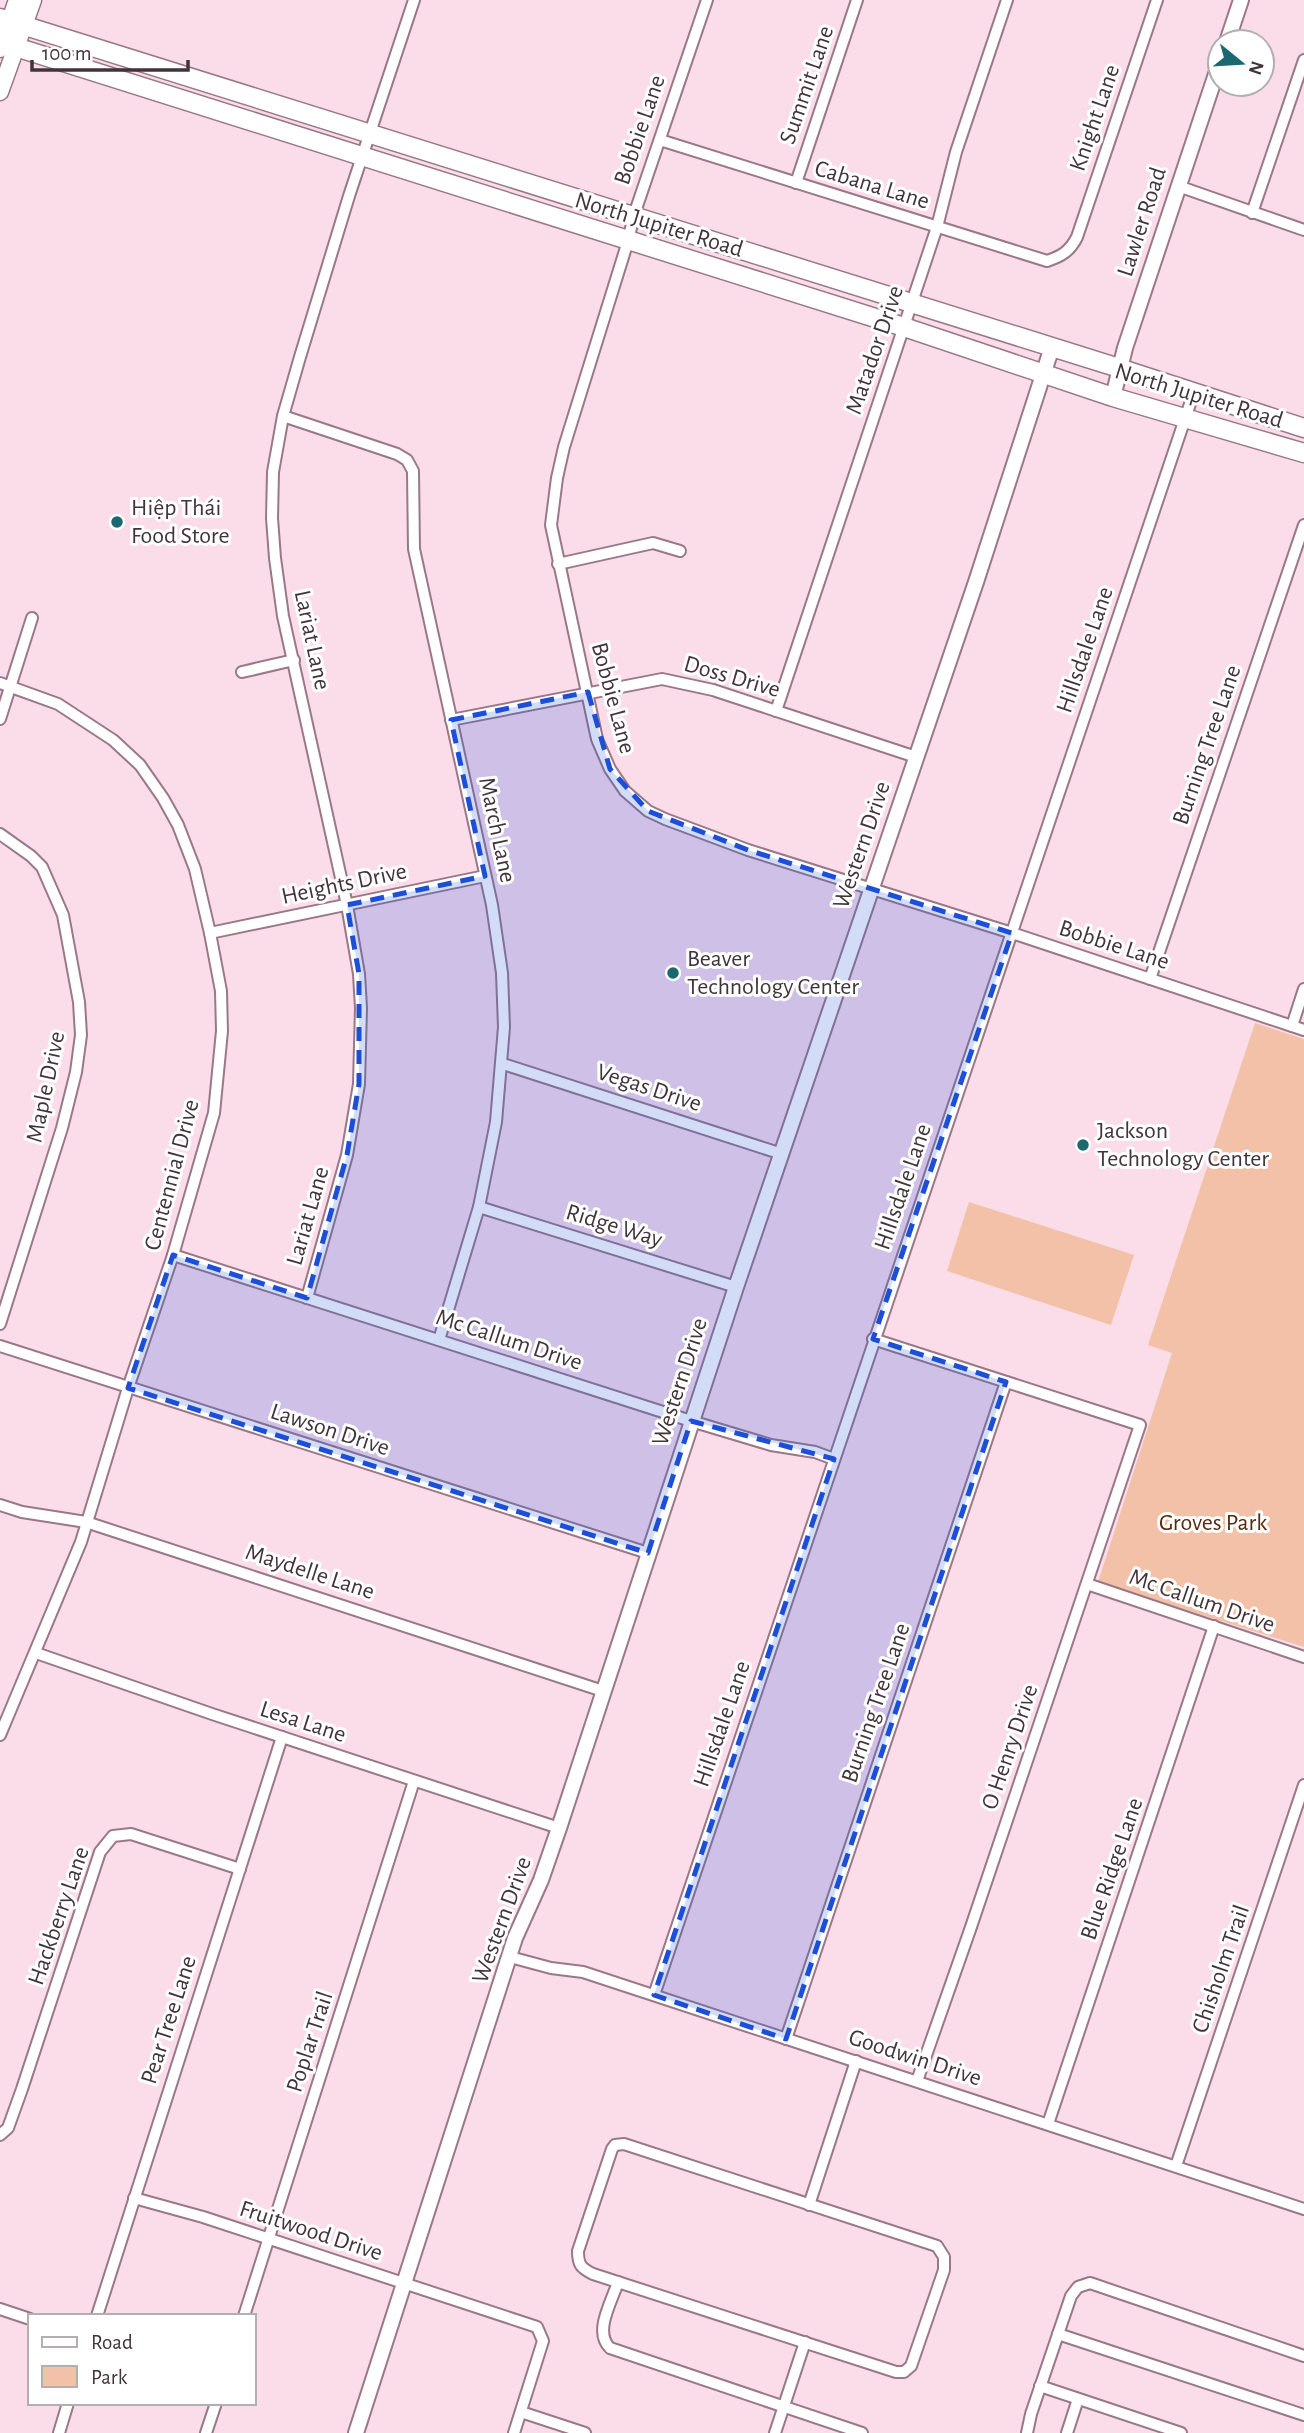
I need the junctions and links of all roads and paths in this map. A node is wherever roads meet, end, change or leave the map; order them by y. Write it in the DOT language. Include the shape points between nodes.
graph roads {
  1 [pos="17,0"];
  2 [pos="33,0"];
  3 [pos="414,0"];
  4 [pos="707,0"];
  5 [pos="857,0"];
  6 [pos="1007,0"];
  7 [pos="1157,0"];
  8 [pos="1241,0"];
  9 [pos="11,22"];
  10 [pos="1232,28"];
  11 [pos="5,45"];
  12 [pos="1304,61"];
  13 [pos="217,86"];
  14 [pos="0,92"];
  15 [pos="1208,98"];
  16 [pos="210,108"];
  17 [pos="370,134"];
  18 [pos="660,140"];
  19 [pos="362,156"];
  20 [pos="796,183"];
  21 [pos="1178,186"];
  22 [pos="1252,213"];
  23 [pos="634,215"];
  24 [pos="937,227"];
  25 [pos="1304,230"];
  26 [pos="628,241"];
  27 [pos="1071,249"];
  28 [pos="912,303"];
  29 [pos="904,327"];
  30 [pos="1052,348"];
  31 [pos="1119,368"];
  32 [pos="1044,373"];
  33 [pos="1194,392"];
  34 [pos="1113,397"];
  35 [pos="283,416"];
  36 [pos="1186,418"];
  37 [pos="1304,428"];
  38 [pos="1304,453"];
  39 [pos="1304,525"];
  40 [pos="680,551"];
  41 [pos="558,564"];
  42 [pos="32,618"];
  43 [pos="294,660"];
  44 [pos="242,672"];
  45 [pos="5,685"];
  46 [pos="588,692"];
  47 [pos="776,711"];
  48 [pos="0,719"];
  49 [pos="451,720"];
  50 [pos="916,757"];
  51 [pos="0,834"];
  52 [pos="485,876"];
  53 [pos="872,889"];
  54 [pos="347,905"];
  55 [pos="211,933"];
  56 [pos="1012,933"];
  57 [pos="1150,979"];
  58 [pos="1304,989"];
  59 [pos="1292,1026"];
  60 [pos="1304,1030"];
  61 [pos="503,1064"];
  62 [pos="782,1154"];
  63 [pos="479,1207"];
  64 [pos="173,1255"];
  65 [pos="736,1287"];
  66 [pos="307,1297"];
  67 [pos="0,1324"];
  68 [pos="873,1339"];
  69 [pos="439,1340"];
  70 [pos="0,1346"];
  71 [pos="1006,1382"];
  72 [pos="128,1388"];
  73 [pos="691,1421"];
  74 [pos="834,1459"];
  75 [pos="0,1505"];
  76 [pos="86,1522"];
  77 [pos="648,1553"];
  78 [pos="1087,1584"];
  79 [pos="1214,1626"];
  80 [pos="36,1653"];
  81 [pos="1304,1657"];
  82 [pos="603,1692"];
  83 [pos="0,1735"];
  84 [pos="282,1737"];
  85 [pos="414,1781"];
  86 [pos="1304,1785"];
  87 [pos="559,1828"];
  88 [pos="240,1869"];
  89 [pos="510,1957"];
  90 [pos="654,1995"];
  91 [pos="786,2039"];
  92 [pos="856,2061"];
  93 [pos="917,2081"];
  94 [pos="1048,2124"];
  95 [pos="0,2134"];
  96 [pos="1176,2166"];
  97 [pos="134,2198"];
  98 [pos="809,2205"];
  99 [pos="1304,2208"];
  100 [pos="269,2240"];
  101 [pos="618,2282"];
  102 [pos="404,2285"];
  103 [pos="0,2309"];
  104 [pos="98,2314"];
  105 [pos="245,2314"];
  106 [pos="28,2318"];
  107 [pos="1058,2334"];
  108 [pos="804,2342"];
  109 [pos="1304,2356"];
  110 [pos="1040,2386"];
  111 [pos="1078,2399"];
  112 [pos="67,2405"];
  113 [pos="215,2405"];
  114 [pos="783,2407"];
  115 [pos="521,2412"];
  116 [pos="1304,2415"];
  117 [pos="59,2433"];
  118 [pos="206,2433"];
  119 [pos="356,2433"];
  120 [pos="514,2433"];
  121 [pos="584,2433"];
  122 [pos="775,2433"];
  123 [pos="862,2433"];
  124 [pos="1027,2433"];
  125 [pos="1067,2433"];
  126 [pos="1181,2433"];
  1 -- 9 [label="main road"];
  2 -- 9 [label="main road"];
  3 -- 17 [label="street, Lariat Lane"];
  4 -- 18 [label="street, Bobbie Lane"];
  5 -- 20 [label="street, Summit Lane"];
  6 -- 24 [label="street, Matador Drive" via="956,152"];
  7 -- 27 [label="street, Knight Lane"];
  8 -- 10 [label="street"];
  9 -- 11 [label="main road"];
  9 -- 13 [label="main road, North Jupiter Road"];
  11 -- 14 [label="main road"];
  11 -- 16 [label="main road, North Jupiter Road"];
  12 -- 22 [label="street"];
  13 -- 16 [label="main road"];
  13 -- 17 [label="main road, North Jupiter Road"];
  15 -- 21 [label="street, Lawler Road"];
  16 -- 19 [label="main road, North Jupiter Road"];
  17 -- 19 [label="street, Lariat Lane"];
  17 -- 23 [label="main road, North Jupiter Road"];
  18 -- 20 [label="street, Cabana Lane"];
  18 -- 23 [label="street, Bobbie Lane"];
  19 -- 26 [label="main road, North Jupiter Road"];
  19 -- 35 [label="street, Lariat Lane"];
  20 -- 24 [label="street, Cabana Lane"];
  21 -- 22 [label="street"];
  21 -- 31 [label="street, Lawler Road"];
  22 -- 25 [label="street"];
  23 -- 26 [label="street, Bobbie Lane"];
  23 -- 28 [label="main road, North Jupiter Road"];
  24 -- 27 [label="street, Cabana Lane" via="1047,261"];
  24 -- 28 [label="street, Matador Drive"];
  26 -- 29 [label="main road, North Jupiter Road"];
  26 -- 41 [label="street, Bobbie Lane" via="557,478 551,525"];
  28 -- 29 [label="street, Matador Drive"];
  28 -- 30 [label="main road, North Jupiter Road"];
  29 -- 32 [label="main road, North Jupiter Road"];
  29 -- 47 [label="street, Matador Drive"];
  30 -- 31 [label="main road, North Jupiter Road"];
  30 -- 32 [label="street, Western Drive"];
  31 -- 33 [label="main road, North Jupiter Road"];
  31 -- 34 [label="street, Lawler Road"];
  32 -- 34 [label="main road, North Jupiter Road"];
  32 -- 50 [label="street, Western Drive"];
  33 -- 36 [label="street, Hillsdale Lane"];
  33 -- 37 [label="main road, North Jupiter Road"];
  34 -- 36 [label="main road, North Jupiter Road"];
  35 -- 43 [label="street, Lariat Lane" via="273,472 272,518 281,605"];
  35 -- 49 [label="street, March Lane" via="407,460 415,484 414,550"];
  36 -- 38 [label="main road, North Jupiter Road"];
  36 -- 56 [label="street, Hillsdale Lane"];
  39 -- 57 [label="street, Burning Tree Lane"];
  40 -- 41 [label="street" via="653,543"];
  41 -- 46 [label="street, Bobbie Lane"];
  42 -- 45 [label="street"];
  43 -- 44 [label="street"];
  43 -- 54 [label="street, Lariat Lane"];
  45 -- 48 [label="street"];
  45 -- 55 [label="street, Centennial Drive" via="58,704 113,740 140,765 178,825"];
  46 -- 47 [label="street, Doss Drive" via="662,679"];
  46 -- 49 [label="street, Doss Drive"];
  46 -- 53 [label="street, Bobbie Lane" via="597,739 610,769 625,791 648,811 748,850"];
  47 -- 50 [label="street, Doss Drive"];
  49 -- 52 [label="street, March Lane"];
  50 -- 53 [label="street, Western Drive"];
  51 -- 67 [label="street, Maple Drive" via="42,867 63,915 81,1035 62,1128"];
  52 -- 54 [label="street, Heights Drive"];
  52 -- 61 [label="street, March Lane" via="502,973"];
  53 -- 56 [label="street, Bobbie Lane"];
  53 -- 62 [label="street, Western Drive"];
  54 -- 55 [label="street, Heights Drive"];
  54 -- 66 [label="street, Lariat Lane" via="359,974 359,1084 347,1155"];
  55 -- 64 [label="street, Centennial Drive" via="221,991 219,1076 214,1113"];
  56 -- 57 [label="street, Bobbie Lane"];
  56 -- 68 [label="street, Hillsdale Lane"];
  57 -- 59 [label="street, Bobbie Lane"];
  58 -- 59 [label="street"];
  59 -- 60 [label="street, Bobbie Lane"];
  61 -- 62 [label="street, Vegas Drive"];
  61 -- 63 [label="street, March Lane"];
  62 -- 65 [label="street, Western Drive"];
  63 -- 65 [label="street, Ridge Way"];
  63 -- 69 [label="street, March Lane"];
  64 -- 66 [label="street, Mc Callum Drive"];
  64 -- 72 [label="street, Centennial Drive"];
  65 -- 73 [label="street, Western Drive"];
  66 -- 69 [label="street, Mc Callum Drive"];
  68 -- 71 [label="street"];
  68 -- 74 [label="street, Hillsdale Lane"];
  69 -- 73 [label="street, Mc Callum Drive"];
  70 -- 72 [label="street, Lawson Drive"];
  71 -- 78 [label="street, O Henry Drive" via="1140,1425"];
  71 -- 91 [label="street, Burning Tree Lane"];
  72 -- 76 [label="street, Centennial Drive"];
  72 -- 77 [label="street, Lawson Drive"];
  73 -- 74 [label="street, Mc Callum Drive"];
  73 -- 77 [label="street, Western Drive"];
  74 -- 90 [label="street, Hillsdale Lane"];
  75 -- 76 [label="street, Maydelle Lane"];
  76 -- 80 [label="street, Centennial Drive"];
  76 -- 82 [label="street, Maydelle Lane"];
  77 -- 82 [label="street, Western Drive"];
  78 -- 79 [label="street, Mc Callum Drive"];
  78 -- 93 [label="street, O Henry Drive"];
  79 -- 81 [label="street, Mc Callum Drive"];
  79 -- 94 [label="street, Blue Ridge Lane"];
  80 -- 83 [label="street, Centennial Drive"];
  80 -- 84 [label="street, Lesa Lane"];
  82 -- 87 [label="street, Western Drive"];
  84 -- 85 [label="street, Lesa Lane"];
  84 -- 88 [label="street, Pear Tree Lane"];
  85 -- 87 [label="street, Lesa Lane"];
  85 -- 100 [label="street, Poplar Trail"];
  86 -- 96 [label="street, Chisholm Trail"];
  87 -- 89 [label="street, Western Drive"];
  88 -- 95 [label="street, Hackberry Lane" via="131,1834 113,1836 100,1852 22,2089 8,2128"];
  88 -- 97 [label="street, Pear Tree Lane"];
  89 -- 90 [label="street, Goodwin Drive" via="583,1972"];
  89 -- 102 [label="street, Western Drive"];
  90 -- 91 [label="street, Goodwin Drive"];
  91 -- 92 [label="street, Goodwin Drive"];
  92 -- 93 [label="street, Goodwin Drive"];
  92 -- 98 [label="street"];
  93 -- 94 [label="street, Goodwin Drive"];
  94 -- 96 [label="street, Goodwin Drive"];
  96 -- 99 [label="street, Goodwin Drive"];
  97 -- 100 [label="street, Fruitwood Drive"];
  97 -- 104 [label="street, Pear Tree Lane"];
  98 -- 101 [label="street" via="624,2144 615,2145 578,2251 578,2263 593,2274"];
  98 -- 108 [label="street" via="937,2246 944,2257 944,2270 911,2366 904,2372"];
  100 -- 102 [label="street, Fruitwood Drive"];
  100 -- 105 [label="street, Poplar Trail"];
  101 -- 108 [label="street"];
  101 -- 114 [label="street" via="602,2332 603,2342 610,2348"];
  102 -- 115 [label="street, Fruitwood Drive" via="537,2327 543,2341"];
  102 -- 119 [label="street, Western Drive"];
  103 -- 106 [label="street"];
  107 -- 109 [label="street" via="1070,2296 1090,2283"];
  107 -- 110 [label="street"];
  107 -- 116 [label="street"];
  108 -- 114 [label="street"];
  110 -- 111 [label="street"];
  110 -- 124 [label="street"];
  111 -- 125 [label="street"];
  111 -- 126 [label="street"];
  112 -- 117 [label="street"];
  113 -- 118 [label="street"];
  114 -- 122 [label="street"];
  114 -- 123 [label="street"];
  115 -- 120 [label="street"];
  115 -- 121 [label="street"];
}
